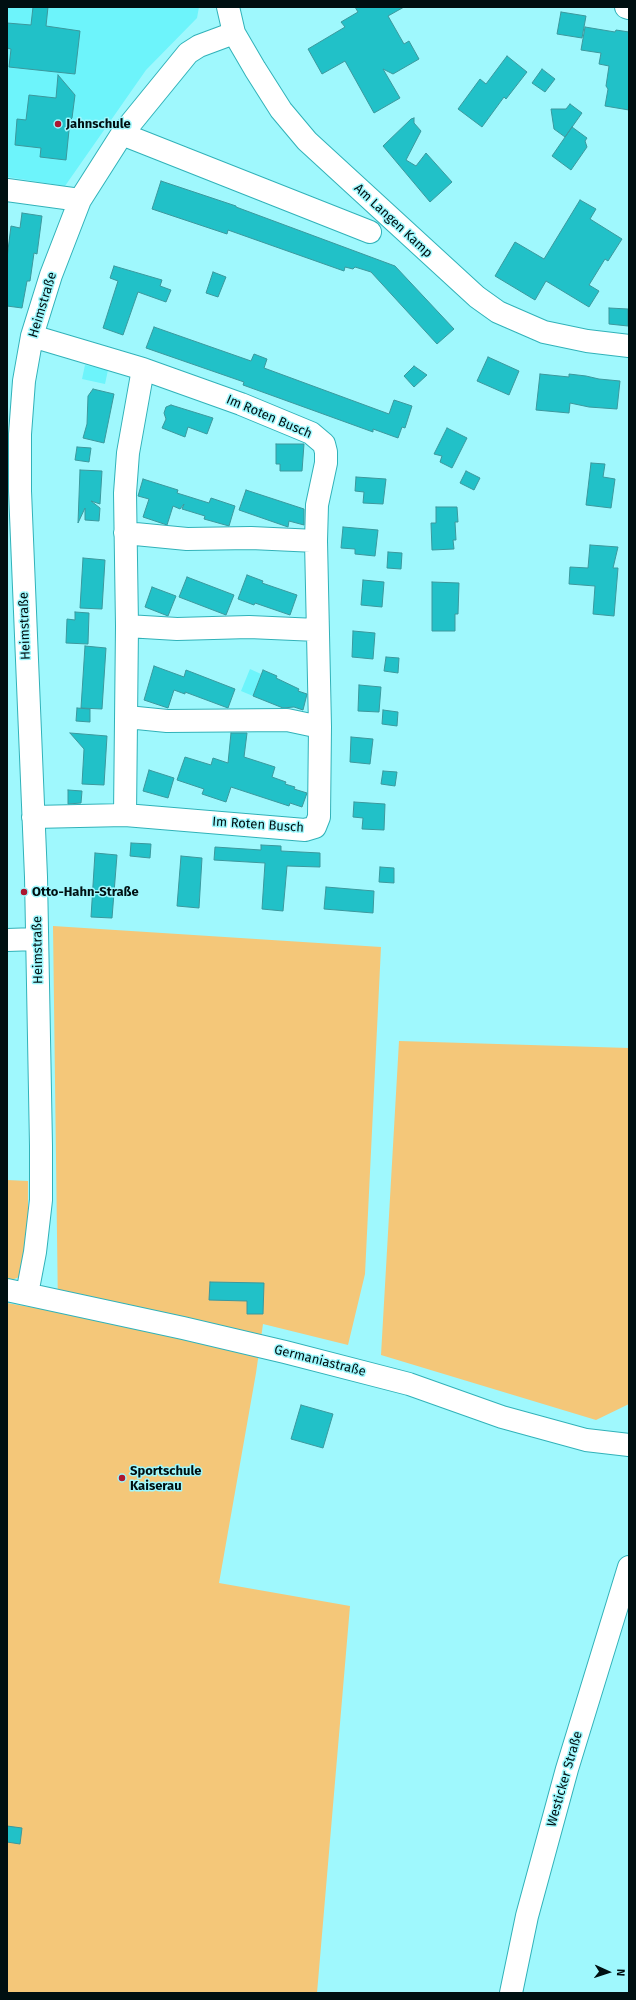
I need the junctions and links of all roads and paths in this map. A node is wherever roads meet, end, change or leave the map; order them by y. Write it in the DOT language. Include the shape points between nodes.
graph roads {
  1 [pos="228,7"];
  2 [pos="626,7"];
  3 [pos="629,8"];
  4 [pos="234,33"];
  5 [pos="122,134"];
  6 [pos="7,190"];
  7 [pos="80,200"];
  8 [pos="370,232"];
  9 [pos="32,336"];
  10 [pos="629,346"];
  11 [pos="142,369"];
  12 [pos="125,533"];
  13 [pos="316,541"];
  14 [pos="127,626"];
  15 [pos="317,630"];
  16 [pos="127,717"];
  17 [pos="320,727"];
  18 [pos="125,815"];
  19 [pos="34,817"];
  20 [pos="37,939"];
  21 [pos="7,940"];
  22 [pos="17,1292"];
  23 [pos="629,1445"];
  24 [pos="629,1567"];
  25 [pos="511,1993"];
  1 -- 4 [label="street, Am Langen Kamp"];
  2 -- 3 [label="street"];
  4 -- 5 [label="street, Heimstraße" via="199,46 188,53"];
  4 -- 10 [label="street, Am Langen Kamp" via="281,110 307,141 477,298 498,312 544,332"];
  5 -- 7 [label="street, Heimstraße"];
  5 -- 8 [label="street, Am Langen Kamp"];
  6 -- 7 [label="street"];
  7 -- 9 [label="street, Heimstraße" via="51,275"];
  9 -- 11 [label="street, Im Roten Busch"];
  9 -- 19 [label="street, Heimstraße" via="23,389 20,491"];
  11 -- 12 [label="street" via="128,452"];
  11 -- 13 [label="street, Im Roten Busch" via="241,404 319,438 324,444 326,458 318,505"];
  12 -- 13 [label="street" via="187,539"];
  12 -- 14 [label="street"];
  13 -- 15 [label="street, Im Roten Busch"];
  14 -- 15 [label="street"];
  14 -- 16 [label="street"];
  15 -- 17 [label="street, Im Roten Busch"];
  16 -- 17 [label="street" via="167,721 287,720"];
  16 -- 18 [label="street"];
  17 -- 18 [label="street, Im Roten Busch" via="319,817 315,827 305,830"];
  18 -- 19 [label="street, Im Roten Busch"];
  19 -- 20 [label="street, Heimstraße"];
  20 -- 21 [label="street"];
  20 -- 22 [label="street, Heimstraße" via="41,1200 35,1252"];
  22 -- 23 [label="street, Germaniastraße" via="285,1352 409,1384 502,1417 586,1440"];
  24 -- 25 [label="street, Westicker Straße" via="567,1769 527,1916"];
}
